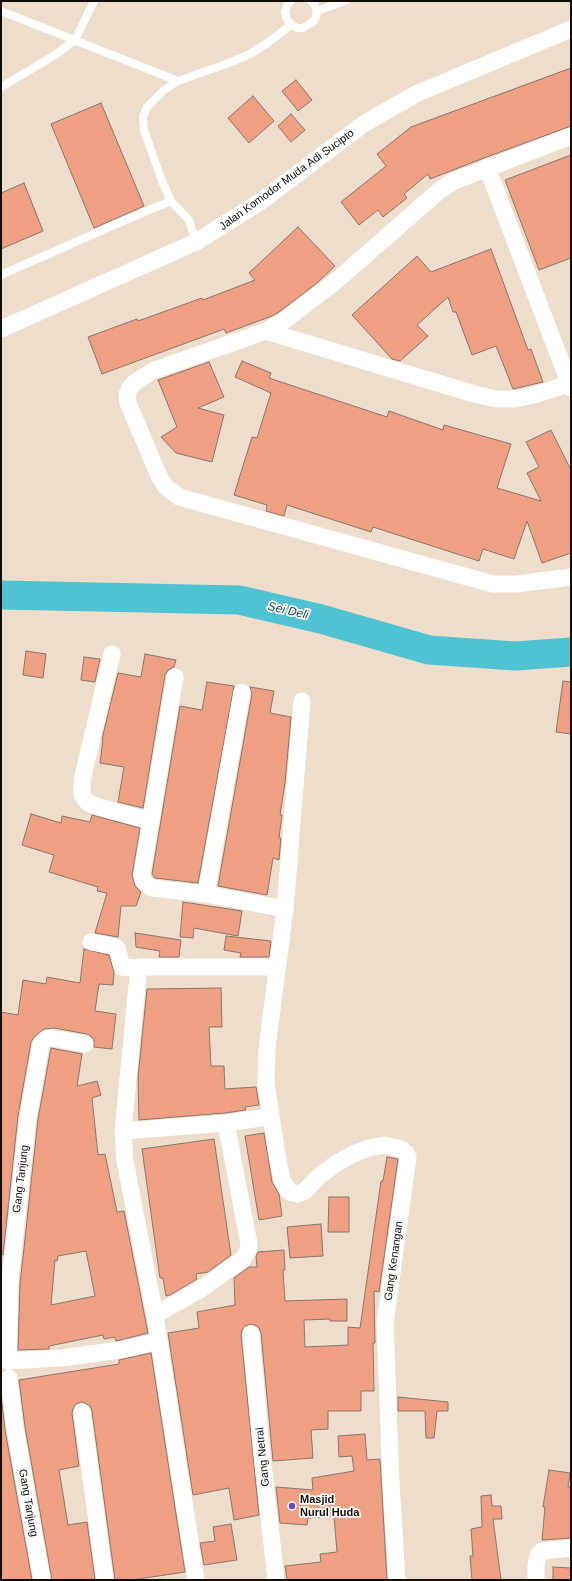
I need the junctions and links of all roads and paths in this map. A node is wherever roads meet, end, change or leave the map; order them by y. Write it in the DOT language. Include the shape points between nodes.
graph roads {
  1 [pos="94,1"];
  2 [pos="311,1"];
  3 [pos="345,1"];
  4 [pos="287,2"];
  5 [pos="1,11"];
  6 [pos="316,11"];
  7 [pos="292,25"];
  8 [pos="571,29"];
  9 [pos="75,40"];
  10 [pos="178,81"];
  11 [pos="1,87"];
  12 [pos="571,136"];
  13 [pos="488,167"];
  14 [pos="171,201"];
  15 [pos="196,242"];
  16 [pos="1,276"];
  17 [pos="1,329"];
  18 [pos="266,332"];
  19 [pos="570,386"];
  20 [pos="571,577"];
  21 [pos="112,654"];
  22 [pos="175,677"];
  23 [pos="242,692"];
  24 [pos="302,701"];
  25 [pos="151,821"];
  26 [pos="206,894"];
  27 [pos="285,909"];
  28 [pos="91,942"];
  29 [pos="277,968"];
  30 [pos="138,976"];
  31 [pos="84,1044"];
  32 [pos="266,1118"];
  33 [pos="226,1123"];
  34 [pos="123,1131"];
  35 [pos="5,1279"];
  36 [pos="155,1315"];
  37 [pos="251,1334"];
  38 [pos="159,1341"];
  39 [pos="9,1378"];
  40 [pos="82,1412"];
  41 [pos="571,1548"];
  42 [pos="42,1580"];
  43 [pos="105,1580"];
  44 [pos="196,1580"];
  45 [pos="276,1580"];
  46 [pos="398,1580"];
  47 [pos="536,1580"];
  1 -- 9 [label="lane"];
  2 -- 6 [label="lane"];
  3 -- 6 [label="lane"];
  4 -- 7 [label="lane" via="287,19"];
  5 -- 9 [label="lane"];
  6 -- 7 [label="lane" via="314,22 309,26 297,28"];
  7 -- 10 [label="lane" via="250,54"];
  8 -- 15 [label="street, Jalan Komodor Muda Adi Sucipto" via="418,92 387,109 260,202"];
  9 -- 10 [label="lane"];
  9 -- 11 [label="lane" via="55,56"];
  10 -- 14 [label="lane" via="155,98 147,107 143,118 144,130"];
  12 -- 13 [label="street"];
  13 -- 18 [label="street" via="454,181 440,190 336,281 286,320"];
  13 -- 19 [label="street"];
  14 -- 15 [label="lane" via="189,220"];
  14 -- 16 [label="lane"];
  15 -- 17 [label="street, Jalan Komodor Muda Adi Sucipto"];
  18 -- 19 [label="street" via="496,399 514,399"];
  18 -- 20 [label="street" via="152,371 129,389 128,403 159,476 173,493 179,497 493,584 517,584"];
  21 -- 25 [label="street" via="82,780 82,795 93,805"];
  22 -- 25 [label="street"];
  23 -- 26 [label="street"];
  24 -- 27 [label="street"];
  25 -- 26 [label="street" via="142,874 144,882 152,888"];
  26 -- 27 [label="street"];
  27 -- 29 [label="street"];
  28 -- 29 [label="street" via="117,948 122,967"];
  29 -- 32 [label="street" via="266,1062"];
  30 -- 34 [label="street"];
  31 -- 35 [label="street, Gang Tanjung" via="52,1038 41,1044"];
  32 -- 33 [label="street"];
  32 -- 46 [label="street, Gang Kenangan" via="282,1180 292,1193 305,1191 334,1165 369,1148 385,1145 401,1149 408,1156 385,1323 390,1484"];
  33 -- 34 [label="street"];
  33 -- 36 [label="street" via="249,1244 248,1252 243,1259 201,1289"];
  34 -- 36 [label="street" via="125,1161"];
  35 -- 38 [label="street, Gang Tanjung" via="8,1361 61,1358 120,1350"];
  36 -- 38 [label="street"];
  37 -- 45 [label="street, Gang Netral"];
  38 -- 44 [label="street"];
  39 -- 42 [label="street, Gang Tanjung" via="15,1428"];
  40 -- 43 [label="street"];
  41 -- 47 [label="street" via="542,1551 538,1555"];
}
